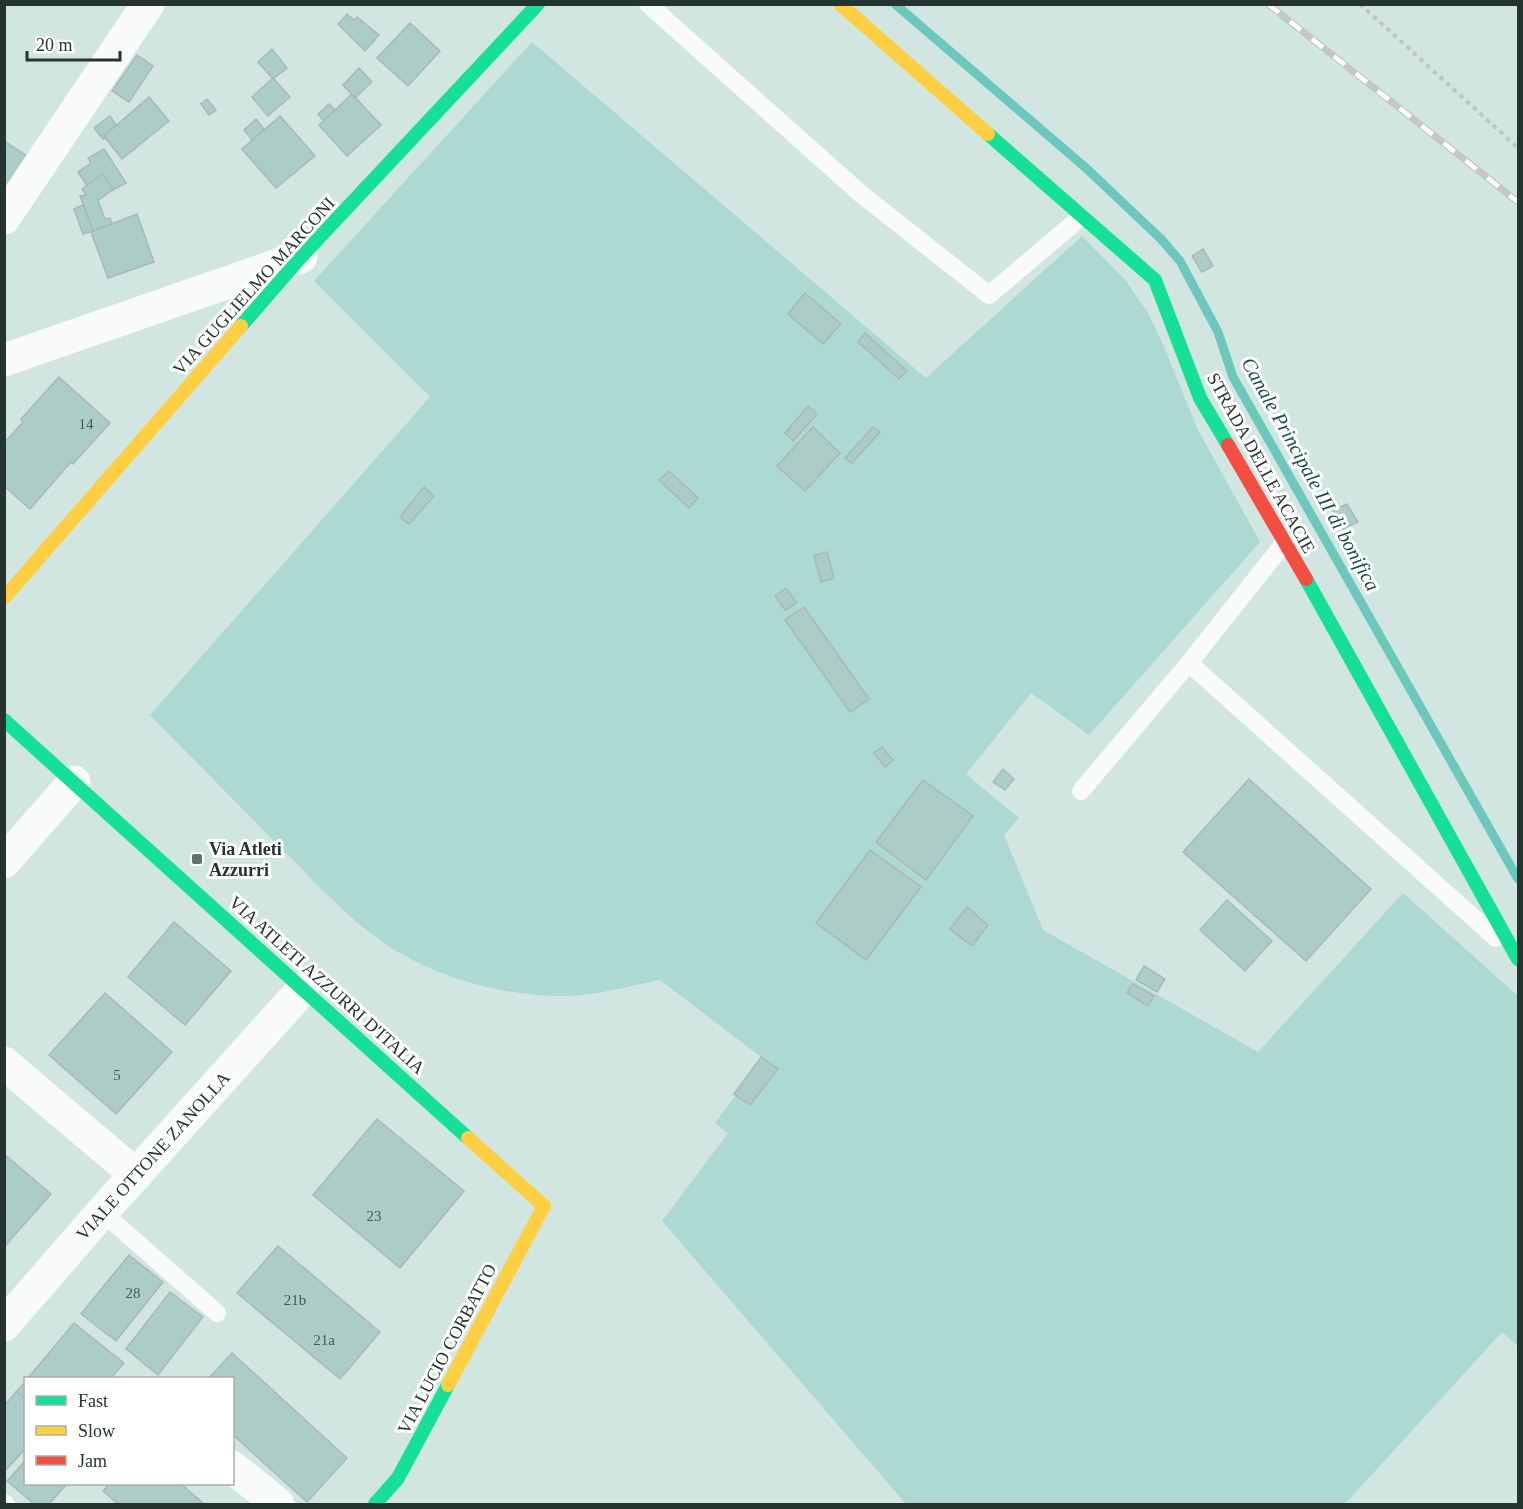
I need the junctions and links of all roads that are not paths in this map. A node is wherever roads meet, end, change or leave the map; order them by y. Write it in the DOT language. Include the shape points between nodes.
graph roads {
  1 [pos="148,4"];
  2 [pos="538,4"];
  3 [pos="648,4"];
  4 [pos="840,4"];
  5 [pos="1081,217"];
  6 [pos="4,218"];
  7 [pos="301,256"];
  8 [pos="4,360"];
  9 [pos="1285,542"];
  10 [pos="4,598"];
  11 [pos="1189,663"];
  12 [pos="4,720"];
  13 [pos="74,782"];
  14 [pos="1081,791"];
  15 [pos="4,862"];
  16 [pos="1517,957"];
  17 [pos="303,989"];
  18 [pos="4,1063"];
  19 [pos="135,1175"];
  20 [pos="544,1206"];
  21 [pos="102,1212"];
  22 [pos="216,1313"];
  23 [pos="4,1325"];
  24 [pos="234,1469"];
  25 [pos="278,1504"];
  26 [pos="375,1504"];
  1 -- 6 [label="street"];
  2 -- 7 [label="street, VIA GUGLIELMO MARCONI"];
  3 -- 5 [label="lane" via="861,194 989,295"];
  4 -- 5 [label="street, STRADA DELLE ACACIE"];
  5 -- 9 [label="street, STRADA DELLE ACACIE" via="1155,280 1200,398"];
  7 -- 8 [label="street"];
  7 -- 10 [label="street, VIA GUGLIELMO MARCONI"];
  9 -- 11 [label="lane"];
  9 -- 16 [label="street, STRADA DELLE ACACIE"];
  11 -- 14 [label="lane"];
  11 -- 16 [label="lane"];
  12 -- 13 [label="street, VIA ATLETI AZZURRI D'ITALIA"];
  13 -- 15 [label="street"];
  13 -- 17 [label="street, VIA ATLETI AZZURRI D'ITALIA"];
  17 -- 19 [label="street, VIALE OTTONE ZANOLLA"];
  17 -- 20 [label="street, VIA ATLETI AZZURRI D'ITALIA"];
  18 -- 19 [label="street"];
  19 -- 21 [label="street, VIALE OTTONE ZANOLLA"];
  20 -- 26 [label="street, VIA LUCIO CORBATTO" via="398,1478"];
  21 -- 22 [label="lane"];
  21 -- 23 [label="street, VIALE OTTONE ZANOLLA"];
  24 -- 25 [label="street"];
}
